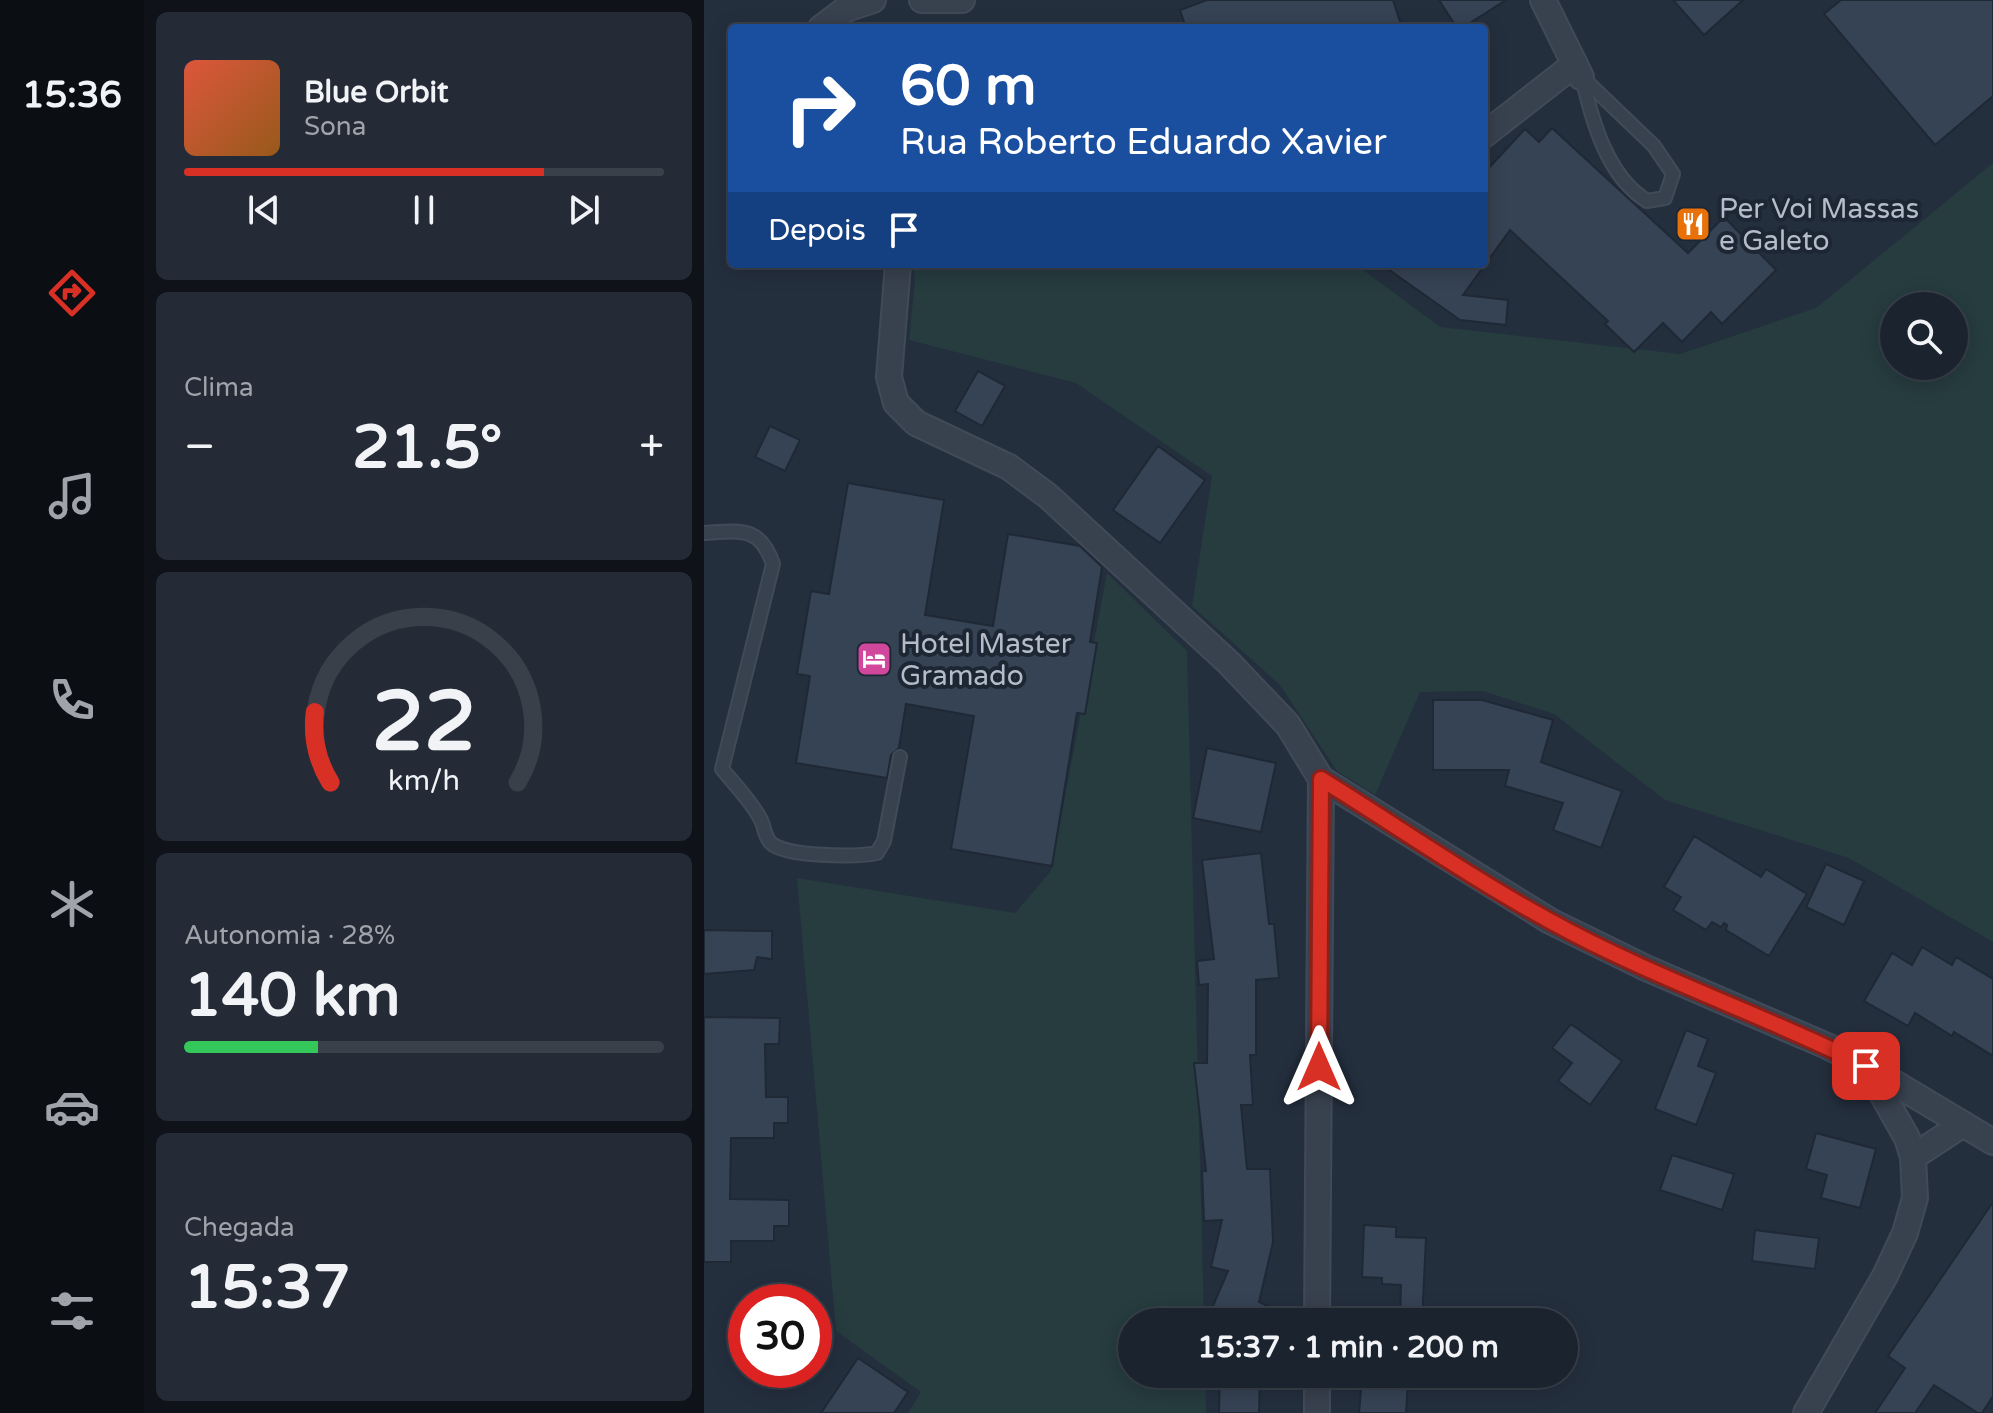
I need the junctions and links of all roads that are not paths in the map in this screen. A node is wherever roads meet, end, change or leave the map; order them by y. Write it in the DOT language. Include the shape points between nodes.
graph roads {
  1 [pos="873,0"];
  2 [pos="922,0"];
  3 [pos="962,0"];
  4 [pos="1543,0"];
  5 [pos="826,24"];
  6 [pos="1578,70"];
  7 [pos="1488,132"];
  8 [pos="898,268"];
  9 [pos="704,533"];
  10 [pos="900,757"];
  11 [pos="1321,779"];
  12 [pos="1866,1066"];
  13 [pos="1963,1124"];
  14 [pos="1993,1142"];
  15 [pos="1913,1157"];
  16 [pos="1317,1308"];
  17 [pos="1317,1388"];
  18 [pos="1317,1413"];
  19 [pos="1806,1413"];
  1 -- 5 [label="street" via="846,9"];
  2 -- 3 [label="street"];
  4 -- 6 [label="street"];
  6 -- 6 [label="lane" via="1592,122 1632,192 1647,201 1665,198 1673,174 1654,146"];
  6 -- 7 [label="street"];
  8 -- 11 [label="street" via="889,377 896,403 916,423 1009,467 1048,496 1229,663 1288,725"];
  9 -- 10 [label="lane" via="754,534 767,547 773,564 722,769 762,821 772,845 787,851 877,853 884,841"];
  11 -- 12 [label="street" via="1550,921"];
  11 -- 16 [label="street"];
  12 -- 13 [label="street"];
  12 -- 15 [label="street"];
  13 -- 14 [label="street"];
  13 -- 15 [label="street"];
  15 -- 19 [label="street" via="1915,1198 1905,1233"];
  17 -- 18 [label="street"];
}
